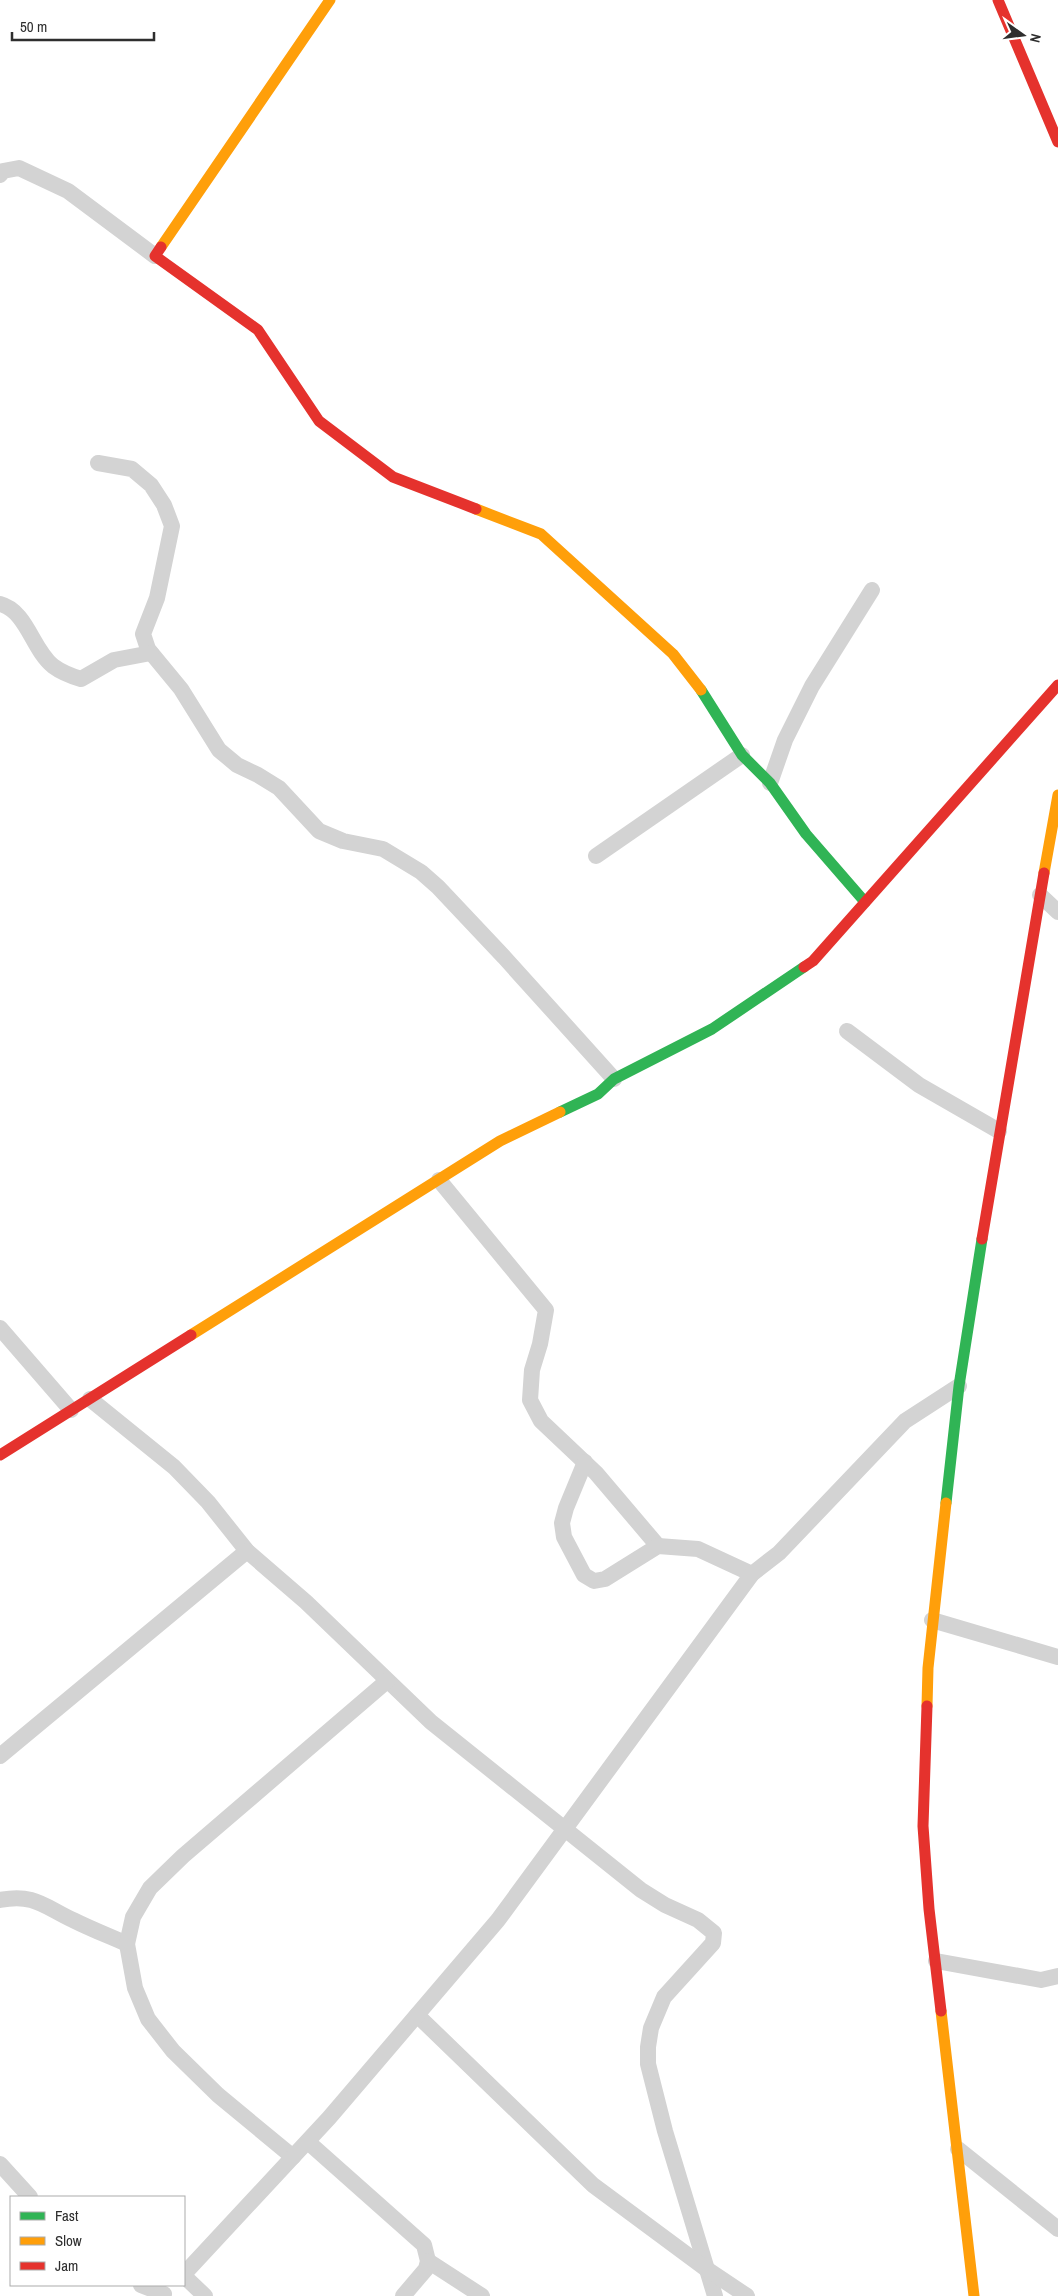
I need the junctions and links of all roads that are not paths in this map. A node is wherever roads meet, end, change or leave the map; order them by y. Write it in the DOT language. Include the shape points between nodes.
graph roads {
  1 [pos="330,0"];
  2 [pos="998,0"];
  3 [pos="1058,142"];
  4 [pos="0,175"];
  5 [pos="155,256"];
  6 [pos="98,463"];
  7 [pos="872,590"];
  8 [pos="0,604"];
  9 [pos="151,653"];
  10 [pos="1058,685"];
  11 [pos="742,755"];
  12 [pos="770,783"];
  13 [pos="1058,795"];
  14 [pos="596,856"];
  15 [pos="1040,896"];
  16 [pos="865,902"];
  17 [pos="1058,912"];
  18 [pos="847,1031"];
  19 [pos="614,1079"];
  20 [pos="998,1131"];
  21 [pos="439,1180"];
  22 [pos="0,1328"];
  23 [pos="959,1386"];
  24 [pos="90,1399"];
  25 [pos="71,1410"];
  26 [pos="0,1455"];
  27 [pos="585,1462"];
  28 [pos="658,1546"];
  29 [pos="247,1551"];
  30 [pos="752,1574"];
  31 [pos="932,1620"];
  32 [pos="1058,1656"];
  33 [pos="387,1681"];
  34 [pos="0,1756"];
  35 [pos="565,1831"];
  36 [pos="0,1900"];
  37 [pos="128,1944"];
  38 [pos="936,1961"];
  39 [pos="1058,1976"];
  40 [pos="417,2015"];
  41 [pos="308,2142"];
  42 [pos="958,2149"];
  43 [pos="293,2157"];
  44 [pos="0,2164"];
  45 [pos="29,2196"];
  46 [pos="1058,2230"];
  47 [pos="428,2261"];
  48 [pos="705,2268"];
  49 [pos="185,2274"];
  50 [pos="185,2276"];
  51 [pos="145,2286"];
  52 [pos="167,2292"];
  53 [pos="205,2296"];
  54 [pos="403,2296"];
  55 [pos="482,2296"];
  56 [pos="715,2296"];
  57 [pos="747,2296"];
  58 [pos="974,2296"];
  1 -- 5 [label="main road"];
  2 -- 3 [label="main road"];
  4 -- 5 [label="street" via="3,171 19,168 68,191"];
  5 -- 11 [label="main road" via="258,330 319,421 394,477 541,534 673,654 697,684"];
  6 -- 9 [label="street" via="132,469 151,486 164,505 172,526 157,598 143,634"];
  7 -- 12 [label="street" via="812,686 785,740"];
  8 -- 9 [label="street" via="8,606 19,616 52,665 81,679 114,660"];
  9 -- 19 [label="street" via="181,689 219,750 237,765 279,788 319,831 383,849 421,872 504,957"];
  10 -- 16 [label="main road"];
  11 -- 12 [label="main road"];
  11 -- 14 [label="street"];
  12 -- 16 [label="main road" via="806,834"];
  13 -- 15 [label="main road"];
  15 -- 17 [label="street"];
  15 -- 20 [label="main road"];
  16 -- 19 [label="main road" via="813,961 712,1029"];
  18 -- 20 [label="street" via="919,1085"];
  19 -- 21 [label="main road" via="598,1094 500,1142"];
  20 -- 23 [label="main road"];
  21 -- 24 [label="main road"];
  21 -- 27 [label="street" via="546,1310 532,1370 530,1400 541,1421"];
  22 -- 25 [label="street"];
  23 -- 30 [label="street" via="905,1421 779,1553"];
  23 -- 31 [label="main road"];
  24 -- 25 [label="main road"];
  24 -- 29 [label="street" via="174,1467 208,1502"];
  25 -- 26 [label="main road"];
  27 -- 28 [label="street"];
  27 -- 28 [label="street" via="562,1523 564,1537 584,1575 594,1581 605,1579"];
  28 -- 30 [label="street" via="698,1549"];
  29 -- 33 [label="street" via="306,1602"];
  29 -- 34 [label="street"];
  30 -- 35 [label="street"];
  31 -- 32 [label="street"];
  31 -- 38 [label="main road" via="923,1826"];
  33 -- 35 [label="street" via="431,1722"];
  33 -- 37 [label="street" via="150,1888 133,1917"];
  35 -- 40 [label="street" via="498,1920"];
  35 -- 48 [label="street" via="641,1890 698,1920 714,1933 713,1944 664,1997 651,2028 648,2047 648,2064 665,2131"];
  36 -- 37 [label="street" via="27,1898 45,1904 72,1920"];
  37 -- 43 [label="street" via="135,1988 148,2019 172,2051 218,2095"];
  38 -- 39 [label="street" via="1042,1980"];
  38 -- 42 [label="main road"];
  40 -- 41 [label="street"];
  40 -- 48 [label="street" via="593,2185"];
  41 -- 43 [label="street"];
  41 -- 47 [label="street" via="424,2245"];
  42 -- 46 [label="street"];
  42 -- 58 [label="main road"];
  43 -- 49 [label="street"];
  44 -- 45 [label="street"];
  47 -- 54 [label="street" via="426,2269"];
  47 -- 55 [label="street"];
  48 -- 56 [label="street"];
  48 -- 57 [label="street"];
  50 -- 53 [label="street"];
  51 -- 52 [label="street"];
}
